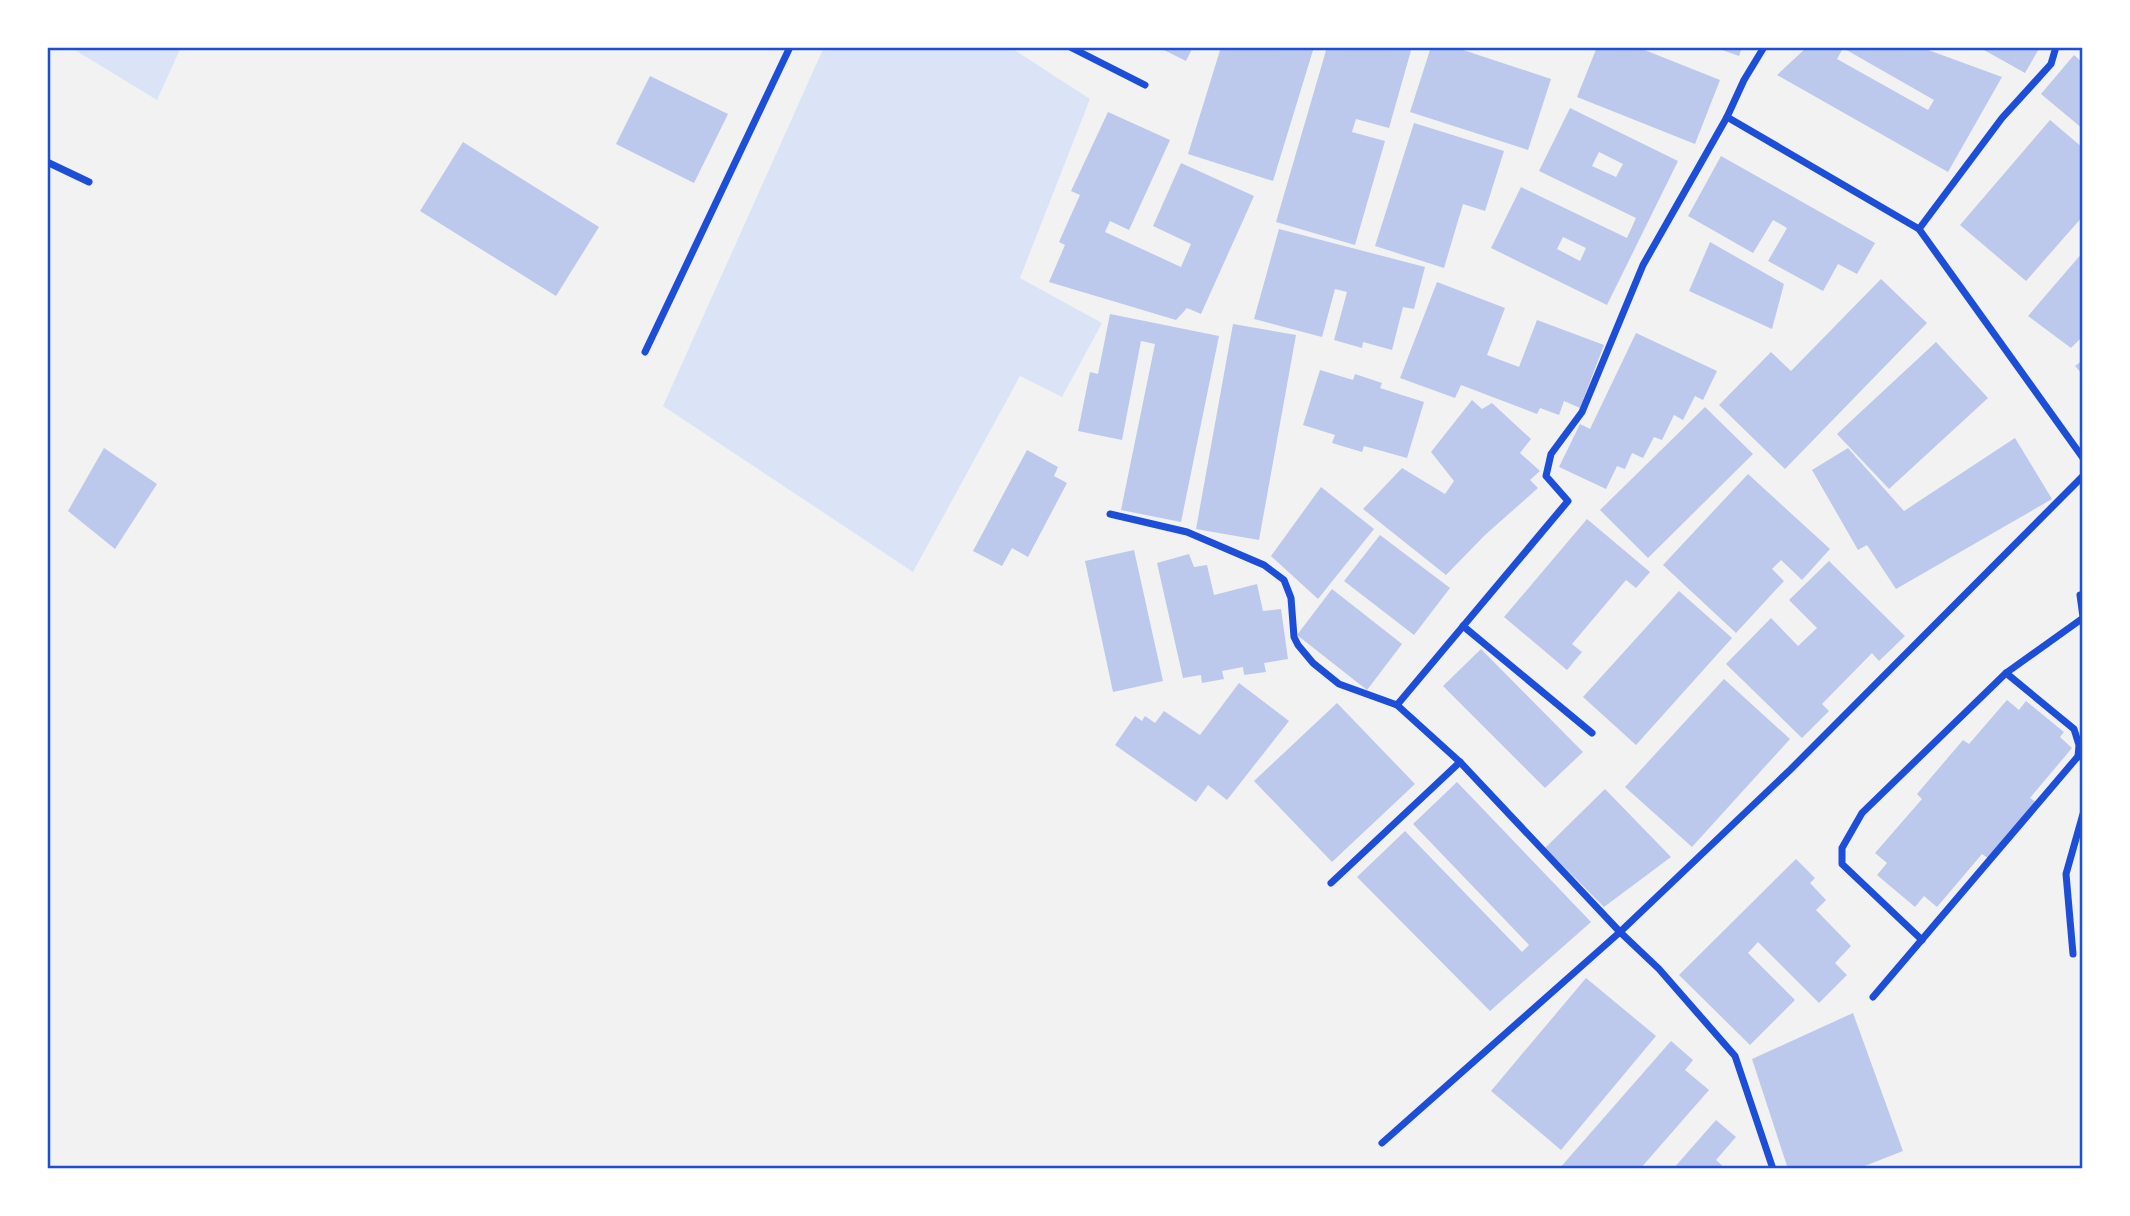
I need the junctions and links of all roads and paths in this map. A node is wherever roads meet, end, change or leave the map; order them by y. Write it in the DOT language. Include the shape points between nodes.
graph roads {
  1 [pos="790,47"];
  2 [pos="1070,47"];
  3 [pos="1764,47"];
  4 [pos="2056,47"];
  5 [pos="1145,85"];
  6 [pos="1727,117"];
  7 [pos="47,162"];
  8 [pos="89,182"];
  9 [pos="1919,229"];
  10 [pos="645,352"];
  11 [pos="2083,458"];
  12 [pos="2083,476"];
  13 [pos="1110,514"];
  14 [pos="2080,595"];
  15 [pos="2083,617"];
  16 [pos="1464,626"];
  17 [pos="2006,673"];
  18 [pos="1397,705"];
  19 [pos="1592,733"];
  20 [pos="2080,754"];
  21 [pos="1460,762"];
  22 [pos="2083,814"];
  23 [pos="1331,883"];
  24 [pos="1620,932"];
  25 [pos="1922,940"];
  26 [pos="2073,954"];
  27 [pos="1873,996"];
  28 [pos="1382,1143"];
  29 [pos="1773,1169"];
  1 -- 10 [label="street"];
  2 -- 5 [label="street"];
  3 -- 6 [label="street"];
  4 -- 9 [label="street" via="2051,64 2001,118"];
  6 -- 9 [label="street"];
  6 -- 16 [label="street" via="1643,265 1582,412 1551,454 1546,476 1568,501"];
  7 -- 8 [label="street"];
  9 -- 11 [label="street"];
  12 -- 24 [label="street" via="1790,770"];
  13 -- 18 [label="street" via="1187,532 1264,565 1284,580 1291,598 1294,637 1313,663 1339,684"];
  14 -- 15 [label="street"];
  15 -- 17 [label="street"];
  16 -- 18 [label="street"];
  16 -- 19 [label="street"];
  17 -- 20 [label="street" via="2074,729"];
  17 -- 25 [label="street" via="1862,813 1842,848 1842,864"];
  18 -- 21 [label="street"];
  20 -- 25 [label="street"];
  21 -- 23 [label="street"];
  21 -- 24 [label="street"];
  22 -- 26 [label="street" via="2066,874"];
  24 -- 28 [label="street"];
  24 -- 29 [label="street" via="1735,1056"];
  25 -- 27 [label="street"];
}
